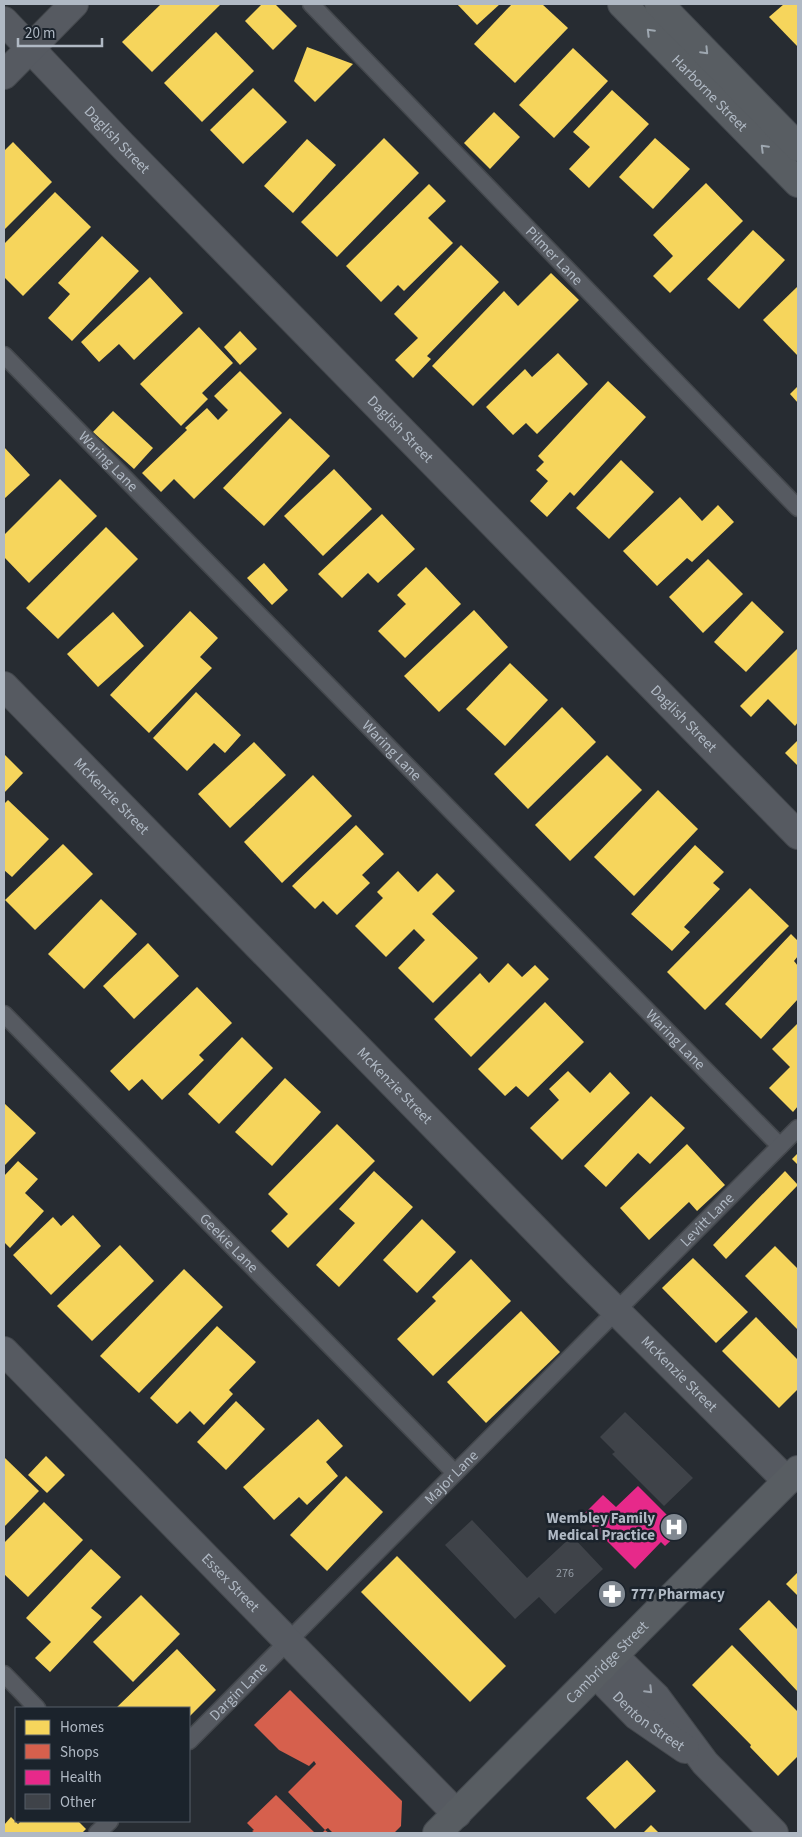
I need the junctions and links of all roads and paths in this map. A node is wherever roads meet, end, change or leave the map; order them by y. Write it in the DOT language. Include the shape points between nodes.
graph roads {
  1 [pos="74,4"];
  2 [pos="311,4"];
  3 [pos="622,4"];
  4 [pos="659,4"];
  5 [pos="4,22"];
  6 [pos="30,48"];
  7 [pos="4,75"];
  8 [pos="798,146"];
  9 [pos="798,183"];
  10 [pos="4,355"];
  11 [pos="798,508"];
  12 [pos="4,686"];
  13 [pos="798,835"];
  14 [pos="4,1014"];
  15 [pos="798,1128"];
  16 [pos="780,1146"];
  17 [pos="616,1312"];
  18 [pos="4,1351"];
  19 [pos="455,1473"];
  20 [pos="793,1476"];
  21 [pos="288,1641"];
  22 [pos="605,1665"];
  23 [pos="4,1674"];
  24 [pos="36,1707"];
  25 [pos="190,1740"];
  26 [pos="457,1814"];
  27 [pos="109,1822"];
  28 [pos="97,1833"];
  29 [pos="438,1833"];
  30 [pos="774,1833"];
  1 -- 6 [label="street"];
  2 -- 11 [label="lane, Pilmer Lane"];
  9 -- 3 [label="main road, Harborne Street, one-way"];
  4 -- 8 [label="main road, Harborne Street, one-way"];
  5 -- 6 [label="street, Daglish Street"];
  6 -- 7 [label="street"];
  6 -- 13 [label="street, Daglish Street"];
  10 -- 16 [label="lane, Waring Lane"];
  12 -- 17 [label="street, McKenzie Street"];
  14 -- 19 [label="lane, Geekie Lane"];
  15 -- 16 [label="lane, Levitt Lane"];
  16 -- 17 [label="lane, Levitt Lane"];
  17 -- 19 [label="lane, Major Lane"];
  17 -- 20 [label="street, McKenzie Street"];
  18 -- 21 [label="street, Essex Street"];
  19 -- 21 [label="lane, Major Lane"];
  20 -- 22 [label="main road, Cambridge Street"];
  21 -- 25 [label="lane, Dargin Lane"];
  21 -- 26 [label="street, Essex Street"];
  22 -- 26 [label="main road, Cambridge Street"];
  22 -- 30 [label="street, Denton Street" via="656,1697 705,1763"];
  23 -- 24 [label="lane"];
  26 -- 29 [label="main road, Cambridge Street"];
  27 -- 28 [label="lane"];
}
